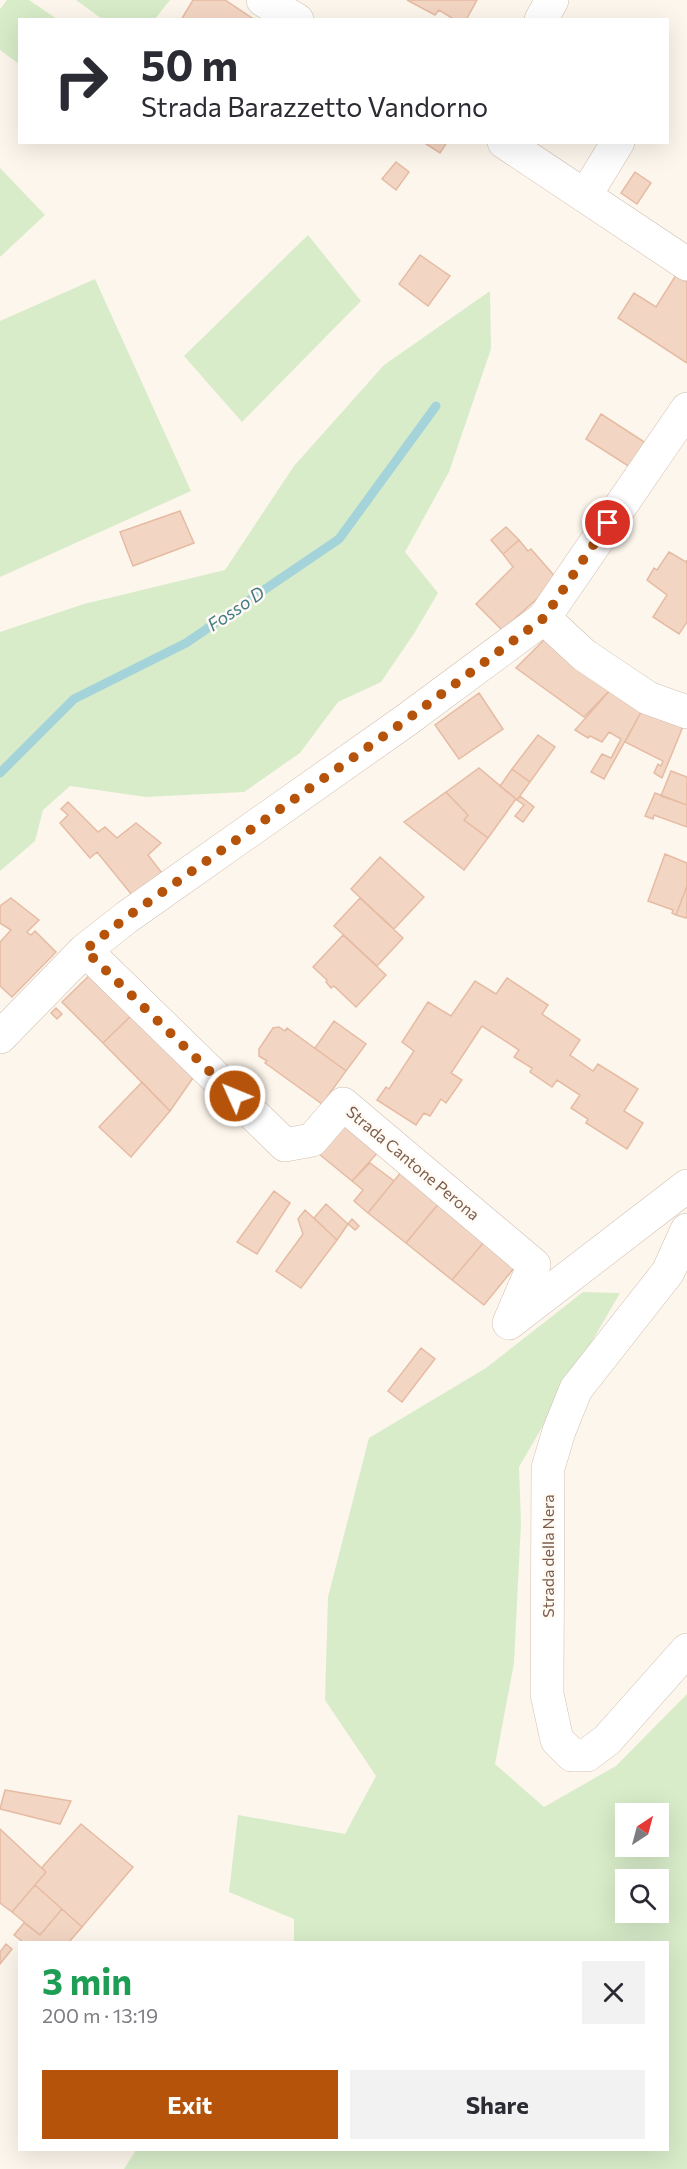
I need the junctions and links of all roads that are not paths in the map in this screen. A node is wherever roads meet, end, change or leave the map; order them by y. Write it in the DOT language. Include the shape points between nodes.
graph roads {
  1 [pos="263,0"];
  2 [pos="552,0"];
  3 [pos="294,18"];
  4 [pos="542,18"];
  5 [pos="617,144"];
  6 [pos="524,148"];
  7 [pos="585,196"];
  8 [pos="687,264"];
  9 [pos="687,409"];
  10 [pos="544,618"];
  11 [pos="687,712"];
  12 [pos="85,950"];
  13 [pos="0,1037"];
  14 [pos="687,1186"];
  15 [pos="687,1230"];
  16 [pos="687,1650"];
  1 -- 3 [label="street"];
  2 -- 4 [label="street"];
  5 -- 7 [label="street"];
  6 -- 7 [label="street"];
  7 -- 8 [label="street"];
  9 -- 10 [label="street"];
  10 -- 11 [label="street" via="584,655 648,698"];
  10 -- 12 [label="street"];
  12 -- 13 [label="street"];
  12 -- 14 [label="street, Strada Cantone Perona" via="285,1145 312,1140 343,1104 534,1265 509,1323"];
  15 -- 16 [label="street, Strada della Nera" via="668,1272 576,1389 548,1468 547,1694 557,1740 572,1755 587,1755 607,1740"];
}
